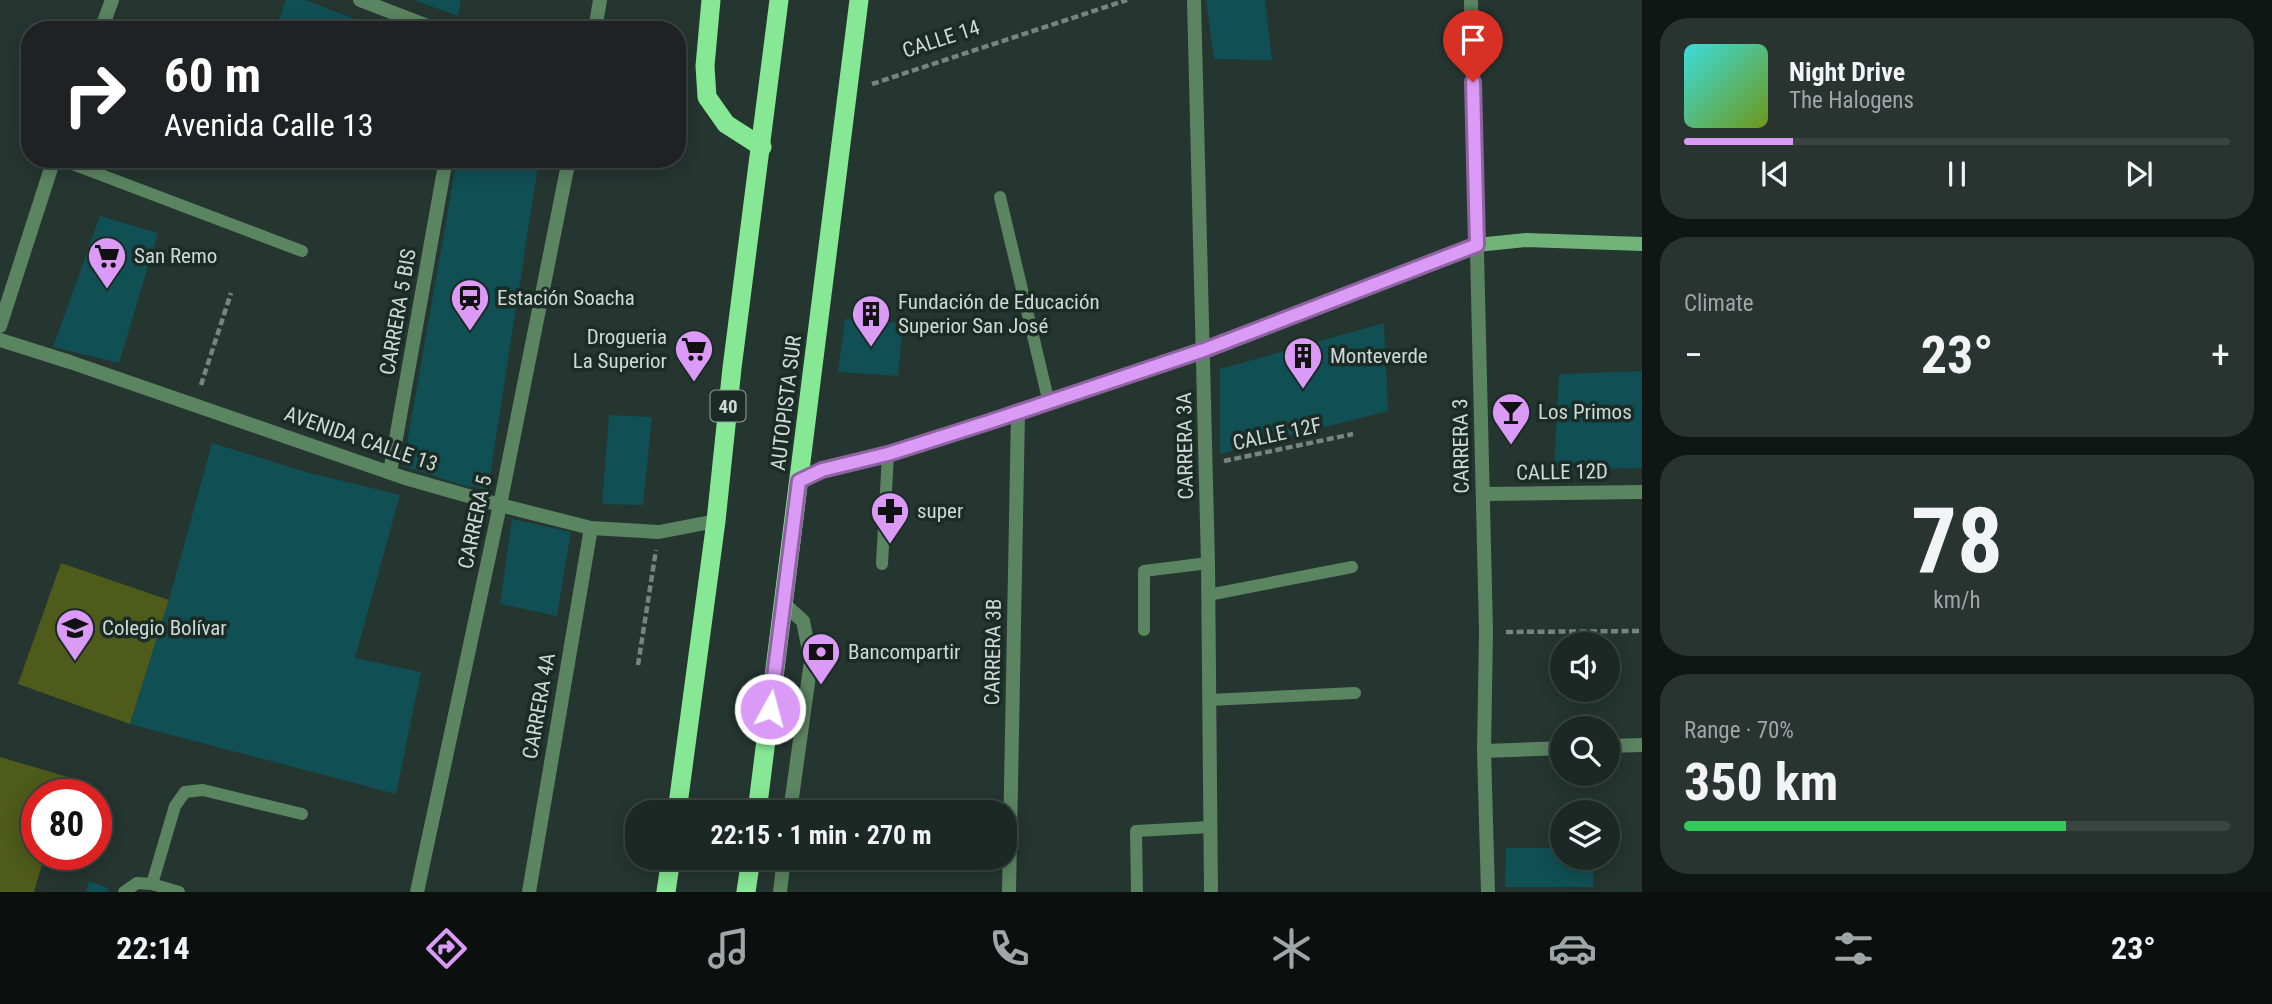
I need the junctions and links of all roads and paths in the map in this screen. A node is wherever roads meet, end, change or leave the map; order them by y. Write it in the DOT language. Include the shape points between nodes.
graph roads {
  1 [pos="111,0"];
  2 [pos="600,0"];
  3 [pos="711,0"];
  4 [pos="779,0"];
  5 [pos="859,0"];
  6 [pos="1127,0"];
  7 [pos="1194,0"];
  8 [pos="1471,0"];
  9 [pos="366,1"];
  10 [pos="104,21"];
  11 [pos="416,21"];
  12 [pos="596,21"];
  13 [pos="848,91"];
  14 [pos="762,147"];
  15 [pos="54,168"];
  16 [pos="81,168"];
  17 [pos="444,168"];
  18 [pos="567,168"];
  19 [pos="1000,197"];
  20 [pos="1642,244"];
  21 [pos="1477,245"];
  22 [pos="302,251"];
  23 [pos="231,293"];
  24 [pos="0,326"];
  25 [pos="0,340"];
  26 [pos="1204,350"];
  27 [pos="1049,403"];
  28 [pos="195,404"];
  29 [pos="1018,413"];
  30 [pos="1353,434"];
  31 [pos="888,454"];
  32 [pos="1206,464"];
  33 [pos="390,472"];
  34 [pos="799,481"];
  35 [pos="1642,492"];
  36 [pos="1483,494"];
  37 [pos="500,505"];
  38 [pos="716,521"];
  39 [pos="591,528"];
  40 [pos="659,531"];
  41 [pos="1208,563"];
  42 [pos="881,565"];
  43 [pos="1352,567"];
  44 [pos="1208,594"];
  45 [pos="783,603"];
  46 [pos="1144,630"];
  47 [pos="1486,631"];
  48 [pos="1642,631"];
  49 [pos="638,665"];
  50 [pos="1354,693"];
  51 [pos="1209,700"];
  52 [pos="1642,745"];
  53 [pos="1620,746"];
  54 [pos="1550,748"];
  55 [pos="1485,751"];
  56 [pos="679,800"];
  57 [pos="758,800"];
  58 [pos="792,800"];
  59 [pos="302,814"];
  60 [pos="1211,827"];
  61 [pos="669,870"];
  62 [pos="749,870"];
  63 [pos="783,870"];
  64 [pos="152,884"];
  65 [pos="124,892"];
  66 [pos="179,892"];
  67 [pos="417,892"];
  68 [pos="529,892"];
  69 [pos="666,892"];
  70 [pos="746,892"];
  71 [pos="780,892"];
  72 [pos="1009,892"];
  73 [pos="1137,892"];
  74 [pos="1211,892"];
  75 [pos="1488,892"];
  1 -- 10 [label="street"];
  2 -- 12 [label="street"];
  3 -- 14 [label="highway" via="705,66 708,97 726,124"];
  4 -- 14 [label="highway, 40"];
  5 -- 13 [label="highway, AUTOPISTA SUR"];
  6 -- 13 [label="path, CALLE 14"];
  7 -- 26 [label="street, CARRERA 3A"];
  8 -- 21 [label="street, CARRERA 3"];
  9 -- 11 [label="street"];
  13 -- 34 [label="highway, AUTOPISTA SUR"];
  14 -- 38 [label="highway, 40"];
  15 -- 24 [label="street"];
  16 -- 22 [label="lane"];
  17 -- 33 [label="street, CARRERA 5 BIS"];
  18 -- 37 [label="street, CARRERA 5"];
  19 -- 27 [label="lane"];
  20 -- 21 [label="main road" via="1526,240"];
  21 -- 26 [label="main road"];
  21 -- 36 [label="street, CARRERA 3"];
  23 -- 28 [label="path"];
  25 -- 28 [label="street, AVENIDA CALLE 13"];
  26 -- 27 [label="main road"];
  26 -- 32 [label="street, CARRERA 3A"];
  27 -- 29 [label="main road"];
  28 -- 33 [label="street, AVENIDA CALLE 13"];
  29 -- 31 [label="main road"];
  29 -- 72 [label="street, CARRERA 3B"];
  30 -- 32 [label="path, CALLE 12F"];
  31 -- 34 [label="main road" via="822,470"];
  31 -- 42 [label="lane"];
  32 -- 41 [label="street, CARRERA 3A"];
  33 -- 37 [label="street, AVENIDA CALLE 13"];
  34 -- 45 [label="highway, AUTOPISTA SUR"];
  35 -- 36 [label="street, CALLE 12D"];
  36 -- 47 [label="street, CARRERA 3"];
  37 -- 39 [label="street, AVENIDA CALLE 13"];
  37 -- 67 [label="street, CARRERA 5"];
  38 -- 40 [label="street, AVENIDA CALLE 13"];
  38 -- 56 [label="highway, 40"];
  39 -- 40 [label="street, AVENIDA CALLE 13"];
  39 -- 68 [label="street, CARRERA 4A"];
  40 -- 49 [label="path"];
  41 -- 44 [label="street, CARRERA 3A"];
  41 -- 46 [label="lane" via="1144,571"];
  43 -- 44 [label="lane"];
  44 -- 51 [label="street, CARRERA 3A"];
  45 -- 57 [label="highway, AUTOPISTA SUR"];
  45 -- 58 [label="street" via="803,621 811,660"];
  47 -- 48 [label="path"];
  47 -- 55 [label="street, CARRERA 3"];
  50 -- 51 [label="lane"];
  51 -- 60 [label="street, CARRERA 3A"];
  52 -- 53 [label="street"];
  54 -- 55 [label="street"];
  55 -- 75 [label="street, CARRERA 3"];
  59 -- 64 [label="lane" via="203,790 185,792 175,806"];
  60 -- 73 [label="lane" via="1136,831"];
  60 -- 74 [label="street, CARRERA 3A"];
  61 -- 69 [label="highway"];
  62 -- 70 [label="highway"];
  63 -- 71 [label="street"];
  64 -- 65 [label="lane" via="137,883"];
  64 -- 66 [label="lane"];
}
